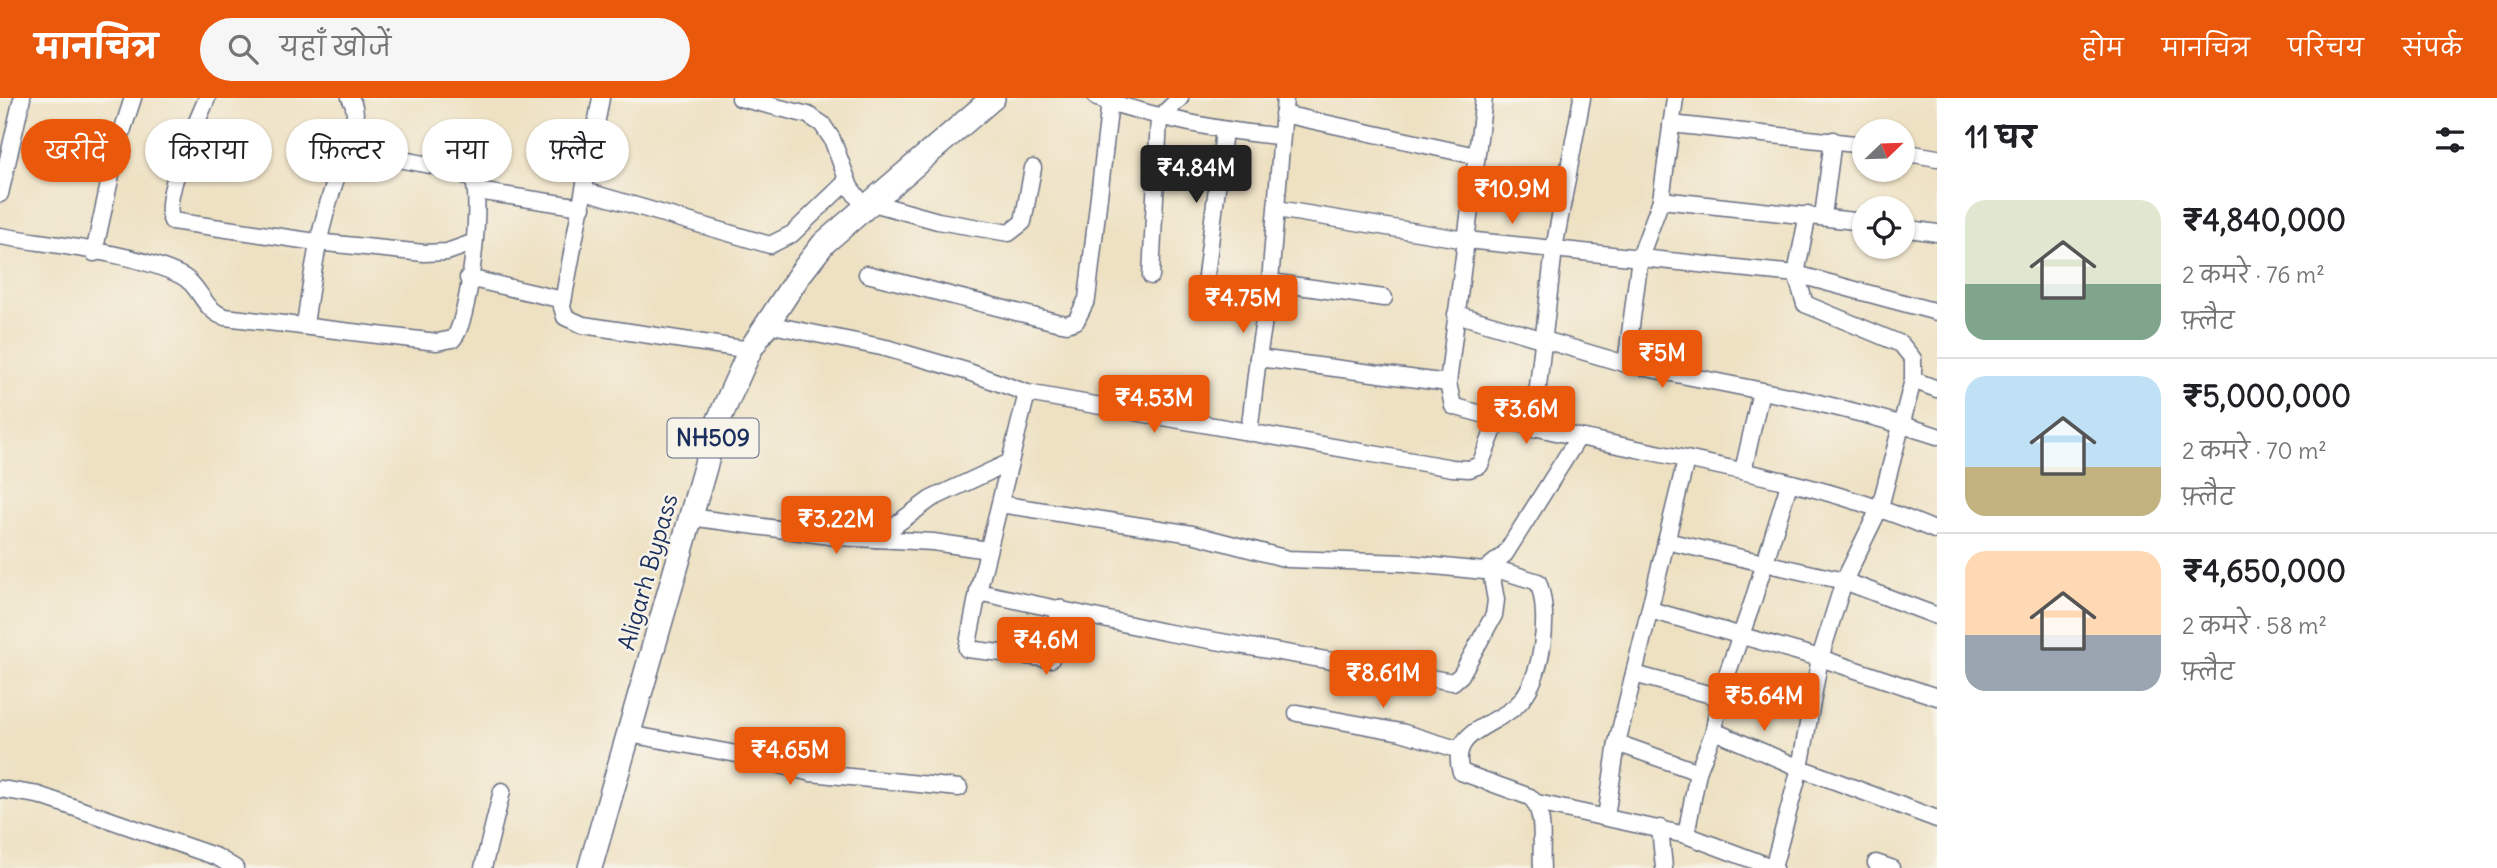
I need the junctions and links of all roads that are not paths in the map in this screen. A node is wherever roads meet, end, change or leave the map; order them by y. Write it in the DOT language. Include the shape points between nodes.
graph roads {
  1 [pos="22,98"];
  2 [pos="133,98"];
  3 [pos="208,98"];
  4 [pos="350,98"];
  5 [pos="601,98"];
  6 [pos="740,98"];
  7 [pos="993,98"];
  8 [pos="1180,98"];
  9 [pos="1484,98"];
  10 [pos="1582,98"];
  11 [pos="1675,98"];
  12 [pos="1104,100"];
  13 [pos="1284,106"];
  14 [pos="1159,118"];
  15 [pos="355,119"];
  16 [pos="1671,124"];
  17 [pos="1224,131"];
  18 [pos="1279,136"];
  19 [pos="1833,140"];
  20 [pos="1852,143"];
  21 [pos="6,145"];
  22 [pos="1915,154"];
  23 [pos="1476,156"];
  24 [pos="1937,158"];
  25 [pos="408,162"];
  26 [pos="1032,167"];
  27 [pos="334,182"];
  28 [pos="849,184"];
  29 [pos="477,191"];
  30 [pos="585,191"];
  31 [pos="0,194"];
  32 [pos="1661,200"];
  33 [pos="867,204"];
  34 [pos="582,208"];
  35 [pos="1277,209"];
  36 [pos="1816,215"];
  37 [pos="1852,220"];
  38 [pos="1915,230"];
  39 [pos="1937,233"];
  40 [pos="0,236"];
  41 [pos="1466,240"];
  42 [pos="316,242"];
  43 [pos="472,243"];
  44 [pos="1554,249"];
  45 [pos="94,253"];
  46 [pos="1640,257"];
  47 [pos="867,274"];
  48 [pos="1796,274"];
  49 [pos="1151,276"];
  50 [pos="468,278"];
  51 [pos="1270,282"];
  52 [pos="1205,284"];
  53 [pos="1384,298"];
  54 [pos="563,300"];
  55 [pos="1937,312"];
  56 [pos="1456,314"];
  57 [pos="767,324"];
  58 [pos="305,326"];
  59 [pos="1544,338"];
  60 [pos="750,350"];
  61 [pos="1258,358"];
  62 [pos="1626,364"];
  63 [pos="1913,380"];
  64 [pos="1448,383"];
  65 [pos="1937,389"];
  66 [pos="1761,391"];
  67 [pos="1027,393"];
  68 [pos="1498,419"];
  69 [pos="1902,425"];
  70 [pos="1533,429"];
  71 [pos="1249,433"];
  72 [pos="1937,436"];
  73 [pos="1578,438"];
  74 [pos="1686,460"];
  75 [pos="1010,462"];
  76 [pos="1743,471"];
  77 [pos="1789,484"];
  78 [pos="1000,503"];
  79 [pos="1880,507"];
  80 [pos="690,517"];
  81 [pos="1937,531"];
  82 [pos="876,539"];
  83 [pos="1667,541"];
  84 [pos="988,550"];
  85 [pos="1764,564"];
  86 [pos="1490,567"];
  87 [pos="1844,581"];
  88 [pos="978,592"];
  89 [pos="1059,608"];
  90 [pos="1650,610"];
  91 [pos="1937,616"];
  92 [pos="1740,635"];
  93 [pos="1821,658"];
  94 [pos="1634,674"];
  95 [pos="1719,697"];
  96 [pos="1937,697"];
  97 [pos="1297,713"];
  98 [pos="1714,731"];
  99 [pos="629,734"];
  100 [pos="1617,743"];
  101 [pos="1460,750"];
  102 [pos="1800,768"];
  103 [pos="1698,772"];
  104 [pos="958,788"];
  105 [pos="0,789"];
  106 [pos="502,791"];
  107 [pos="1537,803"];
  108 [pos="1606,817"];
  109 [pos="1937,819"];
  110 [pos="1660,828"];
  111 [pos="1686,835"];
  112 [pos="235,868"];
  113 [pos="483,868"];
  114 [pos="590,868"];
  115 [pos="1542,868"];
  116 [pos="1664,868"];
  117 [pos="1773,868"];
  1 -- 21 [label="street"];
  2 -- 45 [label="street" via="117,147"];
  3 -- 42 [label="street" via="174,185 169,206 172,221"];
  4 -- 15 [label="street"];
  5 -- 30 [label="street"];
  6 -- 28 [label="street" via="808,115 822,124"];
  7 -- 33 [label="highway, Aligarh Bypass / NH509"];
  8 -- 14 [label="street"];
  9 -- 23 [label="street"];
  10 -- 44 [label="street"];
  11 -- 16 [label="street"];
  12 -- 14 [label="street"];
  12 -- 47 [label="street" via="1087,299 1076,321 1056,323"];
  13 -- 18 [label="street"];
  13 -- 23 [label="street"];
  14 -- 17 [label="street"];
  14 -- 49 [label="street"];
  16 -- 19 [label="street"];
  16 -- 32 [label="street"];
  17 -- 18 [label="street"];
  17 -- 52 [label="street"];
  18 -- 35 [label="street"];
  19 -- 20 [label="street"];
  19 -- 36 [label="street"];
  21 -- 31 [label="street"];
  22 -- 24 [label="street"];
  23 -- 41 [label="street"];
  25 -- 29 [label="street" via="469,175"];
  26 -- 33 [label="street" via="1023,222 1009,233"];
  27 -- 42 [label="street"];
  28 -- 30 [label="street" via="792,234 771,245"];
  28 -- 33 [label="street"];
  29 -- 34 [label="street"];
  29 -- 43 [label="street"];
  30 -- 34 [label="street"];
  32 -- 36 [label="street"];
  32 -- 46 [label="street"];
  33 -- 57 [label="highway, Aligarh Bypass / NH509" via="824,243"];
  34 -- 54 [label="street"];
  35 -- 41 [label="street"];
  35 -- 51 [label="street"];
  36 -- 37 [label="street"];
  36 -- 48 [label="street"];
  38 -- 39 [label="street"];
  40 -- 45 [label="street"];
  41 -- 44 [label="street"];
  41 -- 56 [label="street"];
  42 -- 43 [label="street" via="440,253"];
  42 -- 58 [label="street"];
  43 -- 50 [label="street"];
  44 -- 46 [label="street"];
  44 -- 59 [label="street"];
  45 -- 58 [label="street" via="178,274 189,280 217,315"];
  46 -- 48 [label="street"];
  46 -- 62 [label="street"];
  48 -- 55 [label="street"];
  48 -- 63 [label="street" via="1805,304 1901,344 1913,359"];
  50 -- 54 [label="street"];
  50 -- 58 [label="street" via="460,327 453,339 437,342"];
  51 -- 53 [label="street"];
  51 -- 61 [label="street"];
  54 -- 60 [label="street" via="565,317 583,325"];
  56 -- 59 [label="street"];
  56 -- 64 [label="street"];
  57 -- 60 [label="highway, Aligarh Bypass / NH509"];
  57 -- 67 [label="street" via="886,348"];
  59 -- 62 [label="street"];
  59 -- 70 [label="street"];
  60 -- 80 [label="highway, Aligarh Bypass / NH509" via="718,422"];
  61 -- 64 [label="street"];
  61 -- 71 [label="street"];
  62 -- 66 [label="street"];
  63 -- 65 [label="street"];
  63 -- 69 [label="street"];
  64 -- 68 [label="street" via="1453,406"];
  66 -- 69 [label="street"];
  66 -- 76 [label="street"];
  67 -- 71 [label="street"];
  67 -- 75 [label="street"];
  68 -- 70 [label="street"];
  68 -- 71 [label="street" via="1480,465 1469,469"];
  69 -- 72 [label="street"];
  69 -- 79 [label="street"];
  70 -- 73 [label="street"];
  73 -- 74 [label="street"];
  73 -- 86 [label="street" via="1505,554"];
  74 -- 76 [label="street"];
  74 -- 83 [label="street"];
  75 -- 78 [label="street"];
  75 -- 82 [label="street" via="931,499"];
  76 -- 77 [label="street"];
  77 -- 79 [label="street"];
  77 -- 85 [label="street"];
  78 -- 84 [label="street"];
  78 -- 86 [label="street" via="1192,534 1288,559 1405,563 1462,571"];
  79 -- 81 [label="street"];
  79 -- 87 [label="street"];
  80 -- 82 [label="street"];
  80 -- 99 [label="highway, Aligarh Bypass / NH509"];
  82 -- 84 [label="street"];
  83 -- 85 [label="street"];
  83 -- 90 [label="street"];
  84 -- 88 [label="street"];
  85 -- 87 [label="street"];
  85 -- 92 [label="street"];
  86 -- 89 [label="street" via="1496,600 1493,615 1453,682 1164,632"];
  86 -- 101 [label="street" via="1538,582 1545,620 1540,656 1520,703 1476,729"];
  87 -- 91 [label="street"];
  87 -- 93 [label="street"];
  88 -- 89 [label="street"];
  88 -- 89 [label="street" via="967,649 1051,659"];
  90 -- 92 [label="street"];
  90 -- 94 [label="street"];
  92 -- 93 [label="street"];
  92 -- 95 [label="street"];
  93 -- 96 [label="street"];
  93 -- 102 [label="street"];
  94 -- 95 [label="street"];
  94 -- 100 [label="street"];
  95 -- 98 [label="street"];
  97 -- 101 [label="street" via="1401,732"];
  98 -- 102 [label="street"];
  98 -- 103 [label="street"];
  99 -- 104 [label="street" via="821,775"];
  99 -- 114 [label="highway, Aligarh Bypass / NH509"];
  100 -- 103 [label="street"];
  100 -- 108 [label="street"];
  101 -- 107 [label="street" via="1461,772"];
  102 -- 109 [label="street"];
  102 -- 117 [label="street"];
  103 -- 111 [label="street"];
  105 -- 112 [label="street" via="38,795"];
  106 -- 113 [label="street"];
  107 -- 108 [label="street"];
  107 -- 115 [label="street"];
  108 -- 110 [label="street"];
  110 -- 111 [label="street"];
  110 -- 116 [label="street"];
  111 -- 117 [label="street"];
}
